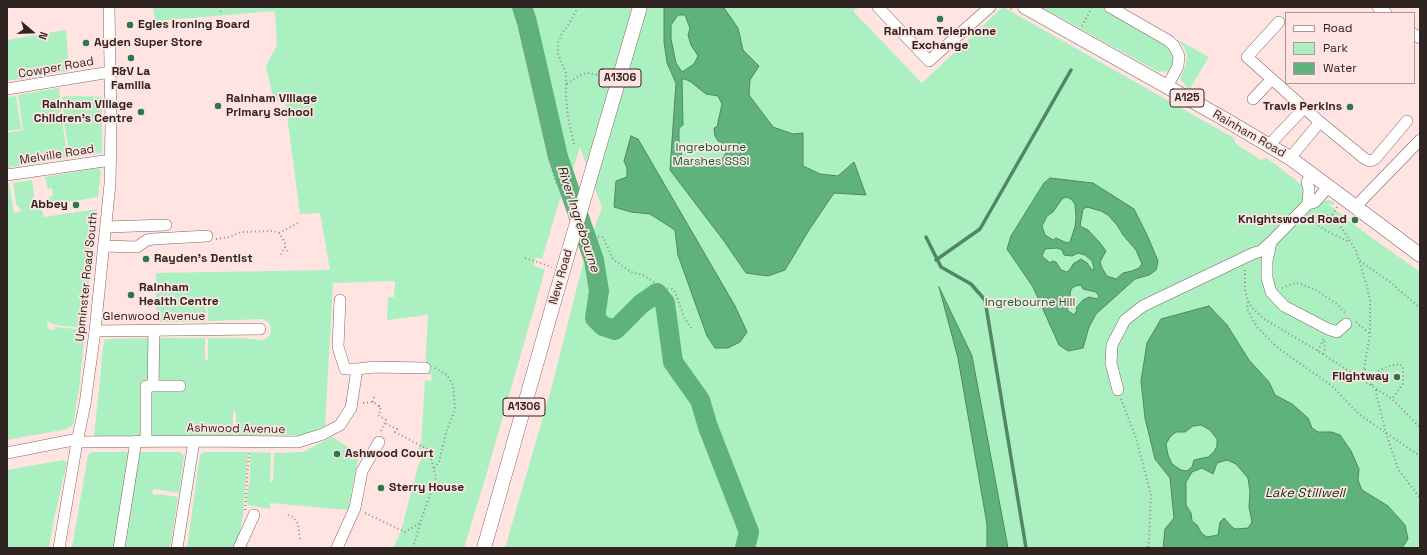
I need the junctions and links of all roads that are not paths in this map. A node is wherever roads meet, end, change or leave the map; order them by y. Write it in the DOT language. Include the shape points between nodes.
graph roads {
  1 [pos="109,7"];
  2 [pos="640,7"];
  3 [pos="878,7"];
  4 [pos="1025,7"];
  5 [pos="1110,7"];
  6 [pos="984,9"];
  7 [pos="1279,22"];
  8 [pos="110,72"];
  9 [pos="1272,79"];
  10 [pos="1167,87"];
  11 [pos="7,90"];
  12 [pos="1253,99"];
  13 [pos="1304,108"];
  14 [pos="1408,121"];
  15 [pos="1320,122"];
  16 [pos="1420,140"];
  17 [pos="1269,146"];
  18 [pos="1290,158"];
  19 [pos="111,160"];
  20 [pos="1312,174"];
  21 [pos="7,176"];
  22 [pos="1329,186"];
  23 [pos="1356,206"];
  24 [pos="1305,208"];
  25 [pos="166,225"];
  26 [pos="106,227"];
  27 [pos="207,236"];
  28 [pos="1271,242"];
  29 [pos="104,246"];
  30 [pos="1420,255"];
  31 [pos="340,300"];
  32 [pos="1348,319"];
  33 [pos="260,329"];
  34 [pos="95,331"];
  35 [pos="154,331"];
  36 [pos="425,368"];
  37 [pos="357,374"];
  38 [pos="153,386"];
  39 [pos="180,386"];
  40 [pos="1118,390"];
  41 [pos="382,438"];
  42 [pos="78,440"];
  43 [pos="141,441"];
  44 [pos="194,441"];
  45 [pos="7,453"];
  46 [pos="250,514"];
  47 [pos="59,548"];
  48 [pos="119,548"];
  49 [pos="177,548"];
  50 [pos="239,548"];
  51 [pos="337,548"];
  52 [pos="484,548"];
  1 -- 8 [label="street, Upminster Road South"];
  2 -- 52 [label="main road, New Road / A1306"];
  3 -- 6 [label="street" via="929,61"];
  4 -- 10 [label="main road, Rainham Road / A125"];
  5 -- 10 [label="street" via="1174,46 1179,56 1178,66"];
  7 -- 9 [label="street" via="1248,57"];
  8 -- 11 [label="street, Cowper Road"];
  8 -- 19 [label="street, Upminster Road South"];
  9 -- 12 [label="street"];
  9 -- 13 [label="street"];
  10 -- 17 [label="main road, Rainham Road / A125"];
  13 -- 15 [label="street"];
  13 -- 17 [label="street"];
  14 -- 15 [label="street" via="1375,159 1370,161 1364,159"];
  15 -- 18 [label="street"];
  16 -- 23 [label="street"];
  17 -- 18 [label="main road, Rainham Road / A125"];
  18 -- 20 [label="main road, Rainham Road / A125"];
  19 -- 21 [label="street, Melville Road"];
  19 -- 26 [label="street, Upminster Road South"];
  20 -- 22 [label="main road, Rainham Road / A125"];
  20 -- 24 [label="street" via="1307,182 1309,189"];
  22 -- 23 [label="main road, Rainham Road / A125"];
  22 -- 24 [label="street" via="1315,202"];
  23 -- 30 [label="main road, Rainham Road / A125"];
  24 -- 28 [label="street"];
  25 -- 26 [label="street"];
  26 -- 29 [label="street, Upminster Road South"];
  27 -- 29 [label="street" via="153,239 137,247"];
  28 -- 32 [label="street" via="1267,278 1271,292 1284,306 1325,334 1338,332"];
  28 -- 40 [label="street" via="1261,251 1143,306 1125,320 1112,345 1110,363"];
  29 -- 34 [label="street, Upminster Road South"];
  31 -- 37 [label="street" via="338,347 345,369"];
  33 -- 35 [label="street, Glenwood Avenue"];
  34 -- 35 [label="street, Glenwood Avenue"];
  34 -- 42 [label="street, Upminster Road South"];
  35 -- 38 [label="street"];
  36 -- 37 [label="street" via="375,367"];
  37 -- 44 [label="street, Ashwood Avenue" via="351,408 340,425 323,434 298,442"];
  38 -- 39 [label="street"];
  38 -- 43 [label="street" via="146,386"];
  41 -- 51 [label="street" via="362,470 355,508"];
  42 -- 43 [label="street, Ashwood Avenue"];
  42 -- 45 [label="street, Ashwood Avenue"];
  42 -- 47 [label="street, Upminster Road South"];
  43 -- 44 [label="street, Ashwood Avenue"];
  43 -- 48 [label="street"];
  44 -- 49 [label="street"];
  46 -- 50 [label="street"];
}
